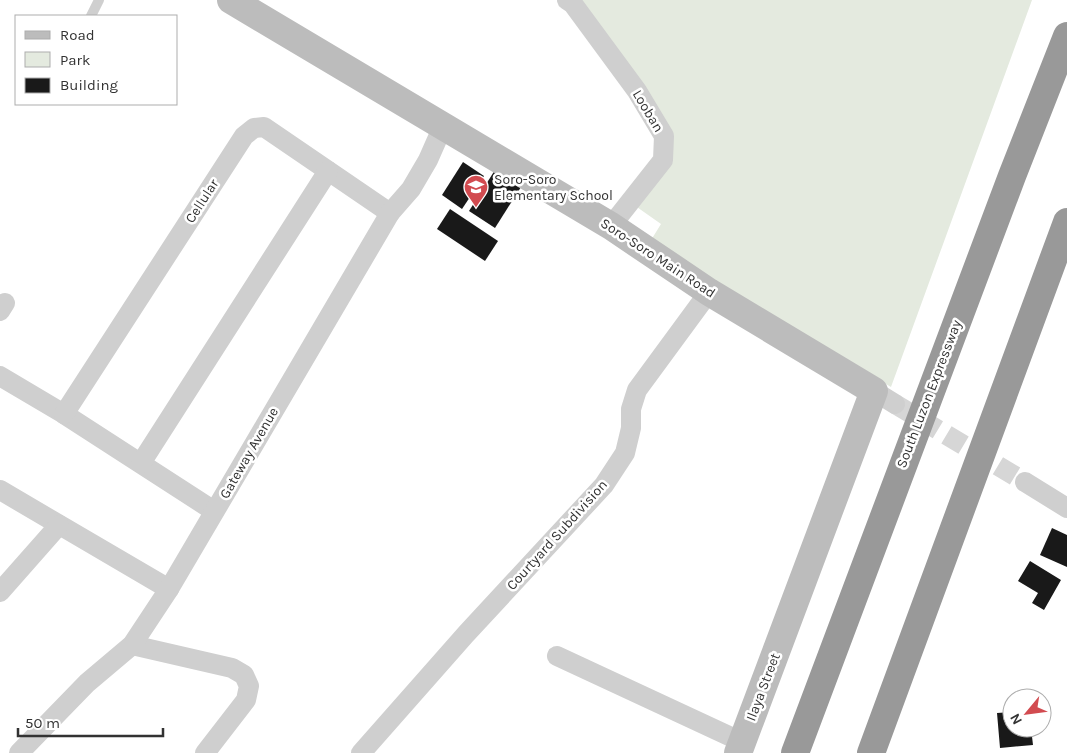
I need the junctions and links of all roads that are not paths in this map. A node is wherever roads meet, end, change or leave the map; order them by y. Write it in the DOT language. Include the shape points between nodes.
graph roads {
  1 [pos="99,0"];
  2 [pos="231,0"];
  3 [pos="568,0"];
  4 [pos="92,15"];
  5 [pos="1067,36"];
  6 [pos="443,126"];
  7 [pos="328,171"];
  8 [pos="390,213"];
  9 [pos="1067,222"];
  10 [pos="611,226"];
  11 [pos="709,292"];
  12 [pos="0,376"];
  13 [pos="64,414"];
  14 [pos="141,463"];
  15 [pos="1025,482"];
  16 [pos="0,490"];
  17 [pos="1067,508"];
  18 [pos="214,511"];
  19 [pos="59,525"];
  20 [pos="169,589"];
  21 [pos="0,592"];
  22 [pos="789,620"];
  23 [pos="132,645"];
  24 [pos="557,656"];
  25 [pos="740,748"];
  26 [pos="19,753"];
  27 [pos="204,753"];
  28 [pos="362,753"];
  29 [pos="795,753"];
  30 [pos="871,753"];
  1 -- 4 [label="lane"];
  2 -- 6 [label="street, Soro-Soro Main Road"];
  3 -- 10 [label="street, Looban" via="637,91 664,136 663,160"];
  5 -- 29 [label="highway, South Luzon Expressway"];
  6 -- 8 [label="street, Gateway Avenue" via="424,168"];
  6 -- 10 [label="street, Soro-Soro Main Road"];
  7 -- 8 [label="street, Cellular"];
  7 -- 13 [label="street, Cellular" via="264,127 254,128 244,136"];
  7 -- 14 [label="street"];
  8 -- 18 [label="street, Gateway Avenue"];
  9 -- 30 [label="highway"];
  10 -- 11 [label="street, Soro-Soro Main Road"];
  11 -- 22 [label="street, Soro-Soro Main Road" via="884,398"];
  11 -- 28 [label="street, Courtyard Subdivision" via="637,390 625,453 604,485 466,634"];
  12 -- 13 [label="street"];
  13 -- 14 [label="street"];
  14 -- 18 [label="street"];
  15 -- 17 [label="street"];
  16 -- 19 [label="street"];
  18 -- 20 [label="street, Gateway Avenue"];
  19 -- 20 [label="street"];
  19 -- 21 [label="street"];
  20 -- 23 [label="street, Gateway Avenue"];
  22 -- 25 [label="street, Ilaya Street"];
  23 -- 26 [label="street, Gateway Avenue" via="87,683"];
  23 -- 27 [label="street" via="232,668 244,675 249,686 246,700"];
  24 -- 25 [label="street"];
}
